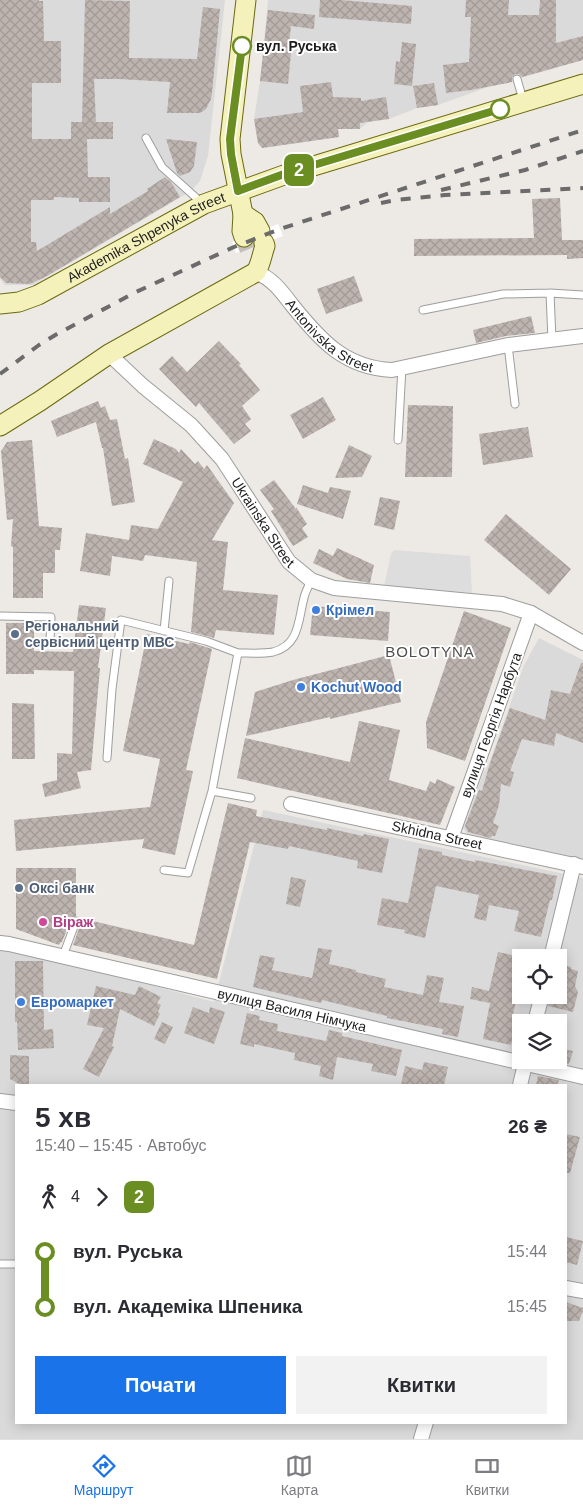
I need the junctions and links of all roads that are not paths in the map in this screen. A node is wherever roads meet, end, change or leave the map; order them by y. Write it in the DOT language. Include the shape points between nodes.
graph roads {
  1 [pos="246,0"];
  2 [pos="517,79"];
  3 [pos="583,84"];
  4 [pos="524,102"];
  5 [pos="146,138"];
  6 [pos="238,191"];
  7 [pos="204,204"];
  8 [pos="256,248"];
  9 [pos="550,292"];
  10 [pos="583,295"];
  11 [pos="0,304"];
  12 [pos="423,310"];
  13 [pos="583,336"];
  14 [pos="552,340"];
  15 [pos="508,345"];
  16 [pos="109,354"];
  17 [pos="402,368"];
  18 [pos="515,404"];
  19 [pos="0,426"];
  20 [pos="398,440"];
  21 [pos="311,580"];
  22 [pos="169,582"];
  23 [pos="531,613"];
  24 [pos="0,616"];
  25 [pos="164,631"];
  26 [pos="50,641"];
  27 [pos="583,643"];
  28 [pos="238,653"];
  29 [pos="107,758"];
  30 [pos="212,791"];
  31 [pos="251,798"];
  32 [pos="291,804"];
  33 [pos="452,838"];
  34 [pos="578,866"];
  35 [pos="164,870"];
  36 [pos="76,921"];
  37 [pos="0,943"];
  38 [pos="554,949"];
  39 [pos="63,956"];
  40 [pos="512,1059"];
  41 [pos="524,1069"];
  42 [pos="553,1069"];
  43 [pos="583,1077"];
  44 [pos="520,1084"];
  45 [pos="0,1101"];
  46 [pos="15,1103"];
  47 [pos="0,1264"];
  48 [pos="15,1264"];
  49 [pos="567,1288"];
  50 [pos="583,1291"];
  51 [pos="425,1424"];
  52 [pos="421,1439"];
  1 -- 6 [label="main road" via="230,139"];
  2 -- 4 [label="lane"];
  3 -- 4 [label="main road, Akademika Shpenyka Street"];
  4 -- 6 [label="main road, Akademika Shpenyka Street" via="284,174"];
  5 -- 7 [label="lane" via="162,167"];
  6 -- 7 [label="main road, Akademika Shpenyka Street"];
  6 -- 8 [label="main road" via="243,214 242,231"];
  7 -- 11 [label="main road, Akademika Shpenyka Street" via="38,296"];
  8 -- 16 [label="main road"];
  8 -- 17 [label="street, Antonivska Street" via="268,278 313,330 339,353 368,367"];
  9 -- 10 [label="lane"];
  9 -- 12 [label="lane" via="503,294"];
  9 -- 14 [label="lane"];
  13 -- 14 [label="street, Antonivska Street"];
  14 -- 15 [label="street, Antonivska Street"];
  15 -- 17 [label="street, Antonivska Street"];
  15 -- 18 [label="lane"];
  16 -- 19 [label="main road"];
  16 -- 21 [label="street, Ukrainska Street" via="191,424 209,444 289,562"];
  17 -- 20 [label="lane"];
  21 -- 23 [label="street, Ukrainska Street" via="334,588 502,604"];
  21 -- 28 [label="lane" via="292,641 272,652"];
  22 -- 25 [label="lane"];
  23 -- 27 [label="street, Ukrainska Street"];
  23 -- 33 [label="street, вулиця Георгія Нарбута"];
  24 -- 26 [label="lane" via="51,617"];
  25 -- 28 [label="lane"];
  25 -- 29 [label="lane" via="121,620"];
  28 -- 30 [label="lane"];
  30 -- 31 [label="lane"];
  30 -- 35 [label="lane" via="188,873"];
  32 -- 33 [label="street, Skhidna Street"];
  33 -- 34 [label="street, Skhidna Street"];
  34 -- 38 [label="street"];
  36 -- 39 [label="lane"];
  37 -- 39 [label="street, вулиця Василя Німчука"];
  39 -- 40 [label="street, вулиця Василя Німчука"];
  41 -- 44 [label="street"];
  42 -- 43 [label="street, вулиця Василя Німчука"];
  45 -- 46 [label="street"];
  47 -- 48 [label="lane"];
  49 -- 50 [label="street"];
  51 -- 52 [label="street"];
}
